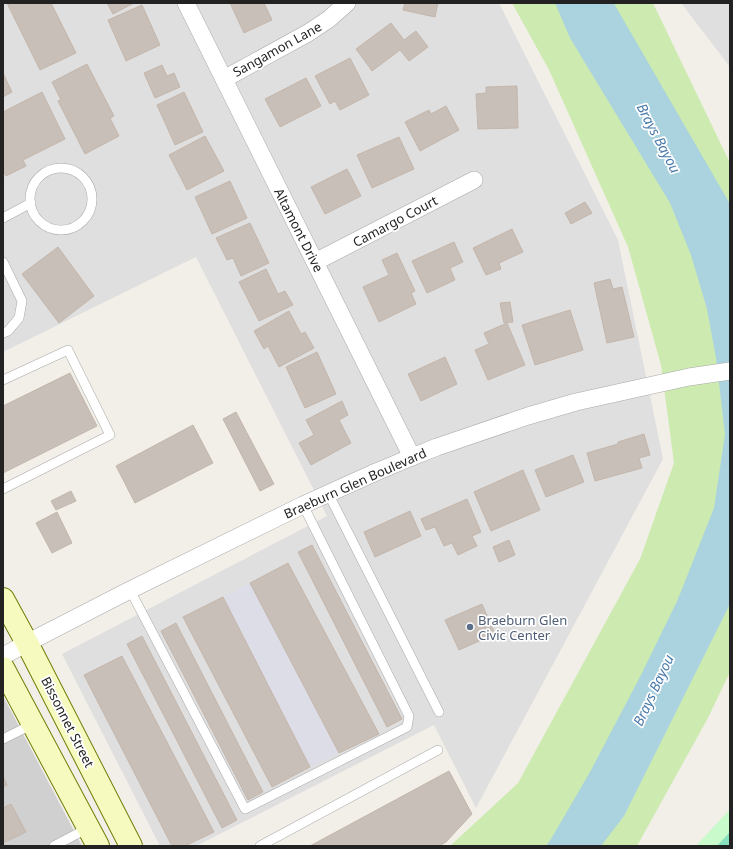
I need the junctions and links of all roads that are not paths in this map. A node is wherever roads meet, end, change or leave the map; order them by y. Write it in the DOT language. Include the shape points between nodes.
graph roads {
  1 [pos="186,3"];
  2 [pos="347,3"];
  3 [pos="224,79"];
  4 [pos="474,180"];
  5 [pos="31,203"];
  6 [pos="3,218"];
  7 [pos="3,262"];
  8 [pos="316,262"];
  9 [pos="3,333"];
  10 [pos="730,371"];
  11 [pos="3,380"];
  12 [pos="412,456"];
  13 [pos="3,489"];
  14 [pos="328,493"];
  15 [pos="303,505"];
  16 [pos="130,590"];
  17 [pos="3,599"];
  18 [pos="27,643"];
  19 [pos="3,656"];
  20 [pos="3,668"];
  21 [pos="439,712"];
  22 [pos="33,724"];
  23 [pos="3,739"];
  24 [pos="438,750"];
  25 [pos="93,837"];
  26 [pos="54,846"];
  27 [pos="131,846"];
  28 [pos="260,846"];
  1 -- 3 [label="street, Altamont Drive"];
  2 -- 3 [label="street, Sangamon Lane" via="308,33"];
  3 -- 8 [label="street, Altamont Drive"];
  4 -- 8 [label="street, Camargo Court"];
  5 -- 5 [label="lane" via="39,221 57,230 67,229 77,226 90,211 92,191 80,174 61,167 42,174 35,182 31,192"];
  5 -- 6 [label="lane"];
  7 -- 9 [label="lane" via="22,301 19,318"];
  8 -- 12 [label="street, Altamont Drive"];
  10 -- 12 [label="street, Braeburn Glen Boulevard" via="689,377 576,402"];
  11 -- 13 [label="lane" via="68,350 110,435"];
  12 -- 14 [label="street, Braeburn Glen Boulevard"];
  14 -- 15 [label="street, Braeburn Glen Boulevard"];
  14 -- 21 [label="lane"];
  15 -- 16 [label="street, Braeburn Glen Boulevard"];
  15 -- 16 [label="lane" via="409,716 407,727 245,809"];
  16 -- 18 [label="street, Braeburn Glen Boulevard"];
  17 -- 18 [label="main road, Bissonnet Street"];
  18 -- 19 [label="street, Braeburn Glen Boulevard"];
  18 -- 27 [label="main road, Bissonnet Street"];
  20 -- 22 [label="main road"];
  22 -- 23 [label="lane"];
  22 -- 25 [label="main road"];
  24 -- 28 [label="lane"];
  25 -- 26 [label="lane"];
}
